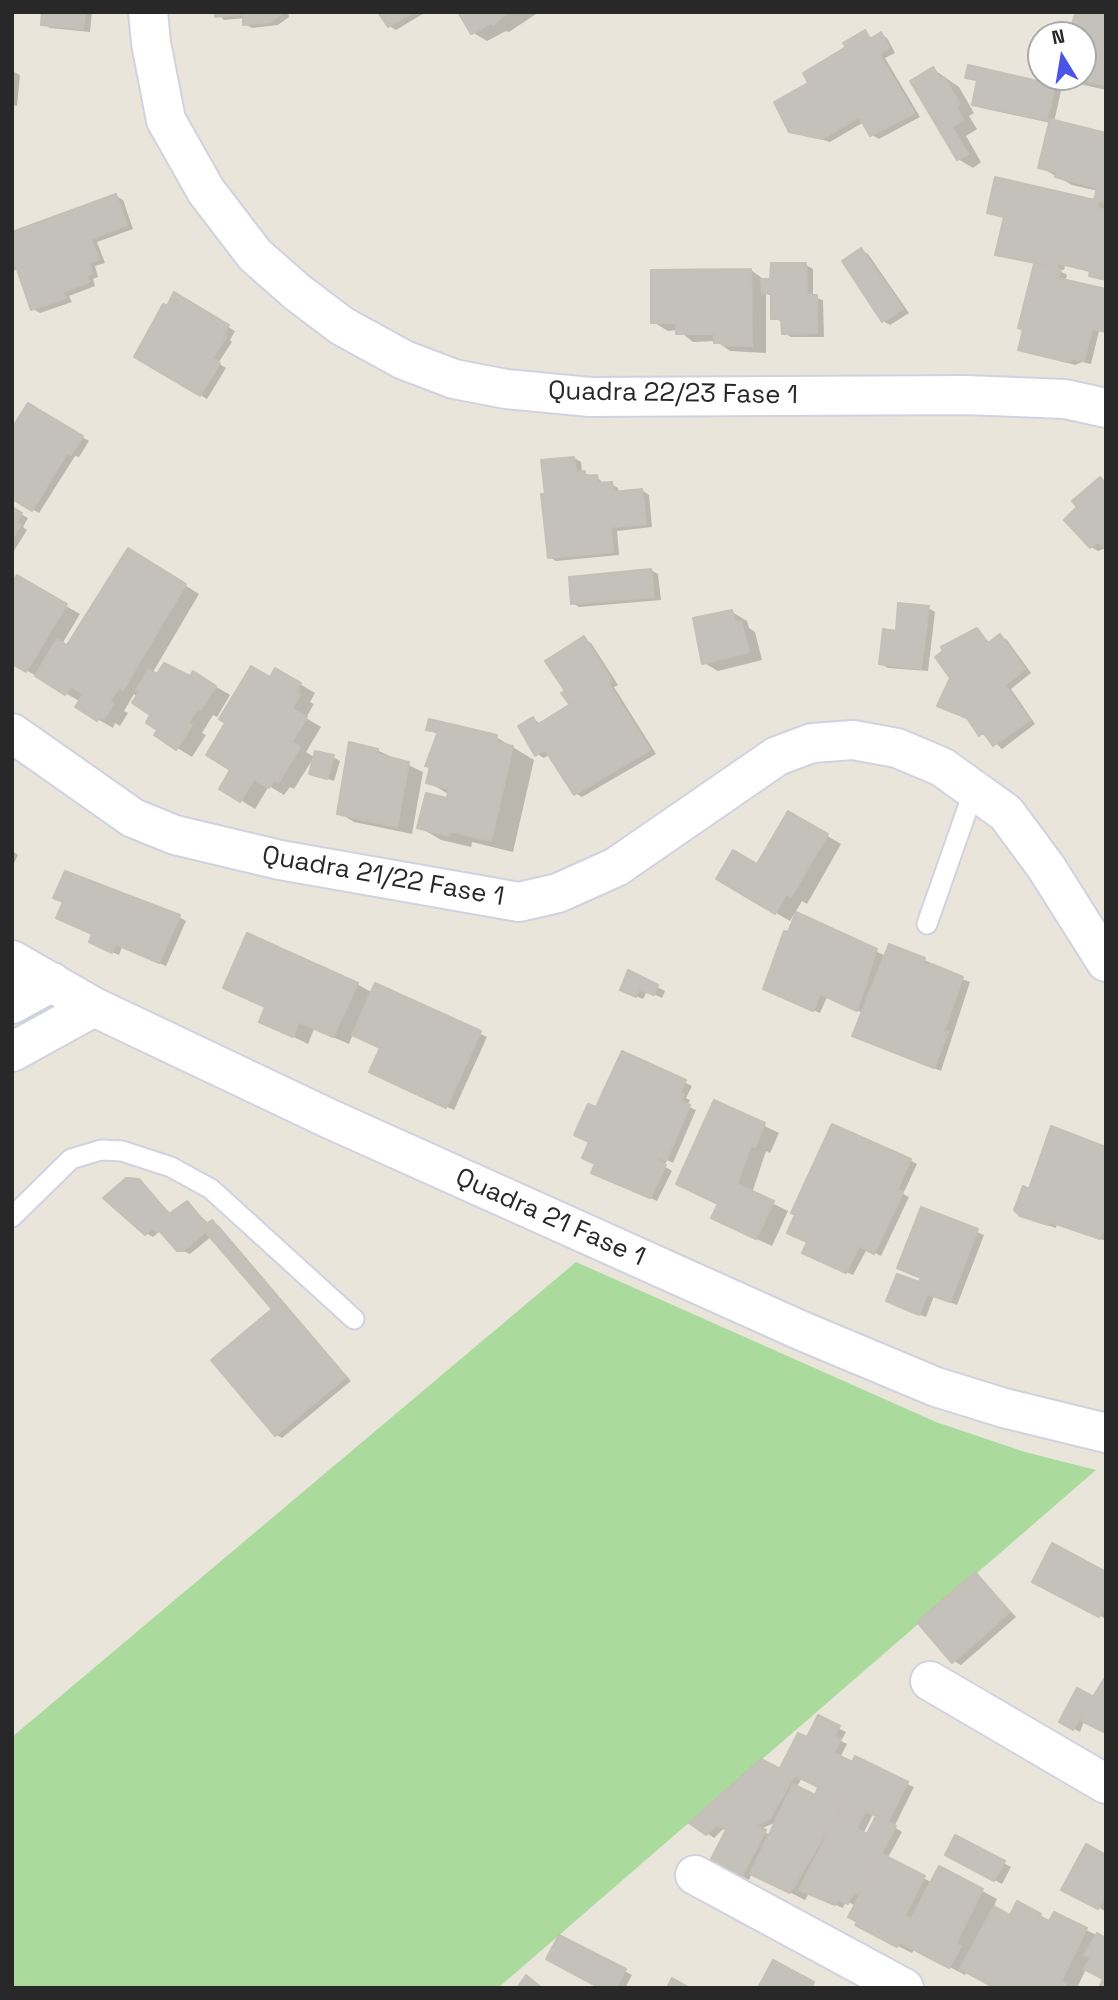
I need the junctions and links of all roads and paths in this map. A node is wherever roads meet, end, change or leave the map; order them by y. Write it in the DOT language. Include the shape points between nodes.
graph roads {
  1 [pos="148,12"];
  2 [pos="1106,408"];
  3 [pos="12,733"];
  4 [pos="974,790"];
  5 [pos="927,924"];
  6 [pos="12,960"];
  7 [pos="1106,962"];
  8 [pos="52,982"];
  9 [pos="12,1004"];
  10 [pos="94,1007"];
  11 [pos="12,1052"];
  12 [pos="12,1217"];
  13 [pos="354,1319"];
  14 [pos="1106,1433"];
  15 [pos="930,1681"];
  16 [pos="1106,1784"];
  17 [pos="695,1875"];
  18 [pos="904,1988"];
  1 -- 2 [label="street, Quadra 22/23 Fase 1" via="166,120 206,191 256,255 297,292 342,326 404,360 506,389 590,397 966,395 1065,399"];
  3 -- 4 [label="street, Quadra 21/22 Fase 1" via="133,818 175,835 280,860 519,902 558,893 616,867 742,778 777,756 812,743 853,740 897,748 942,767"];
  4 -- 5 [label="lane"];
  4 -- 7 [label="street, Quadra 21/22 Fase 1" via="1006,813"];
  6 -- 8 [label="street, Quadra 21 Fase 1"];
  8 -- 9 [label="street"];
  8 -- 10 [label="street, Quadra 21 Fase 1"];
  10 -- 11 [label="street"];
  10 -- 14 [label="street, Quadra 21 Fase 1" via="330,1119 802,1331 936,1387"];
  12 -- 13 [label="lane" via="71,1160 101,1150 122,1152 171,1167 211,1189"];
  15 -- 16 [label="street"];
  17 -- 18 [label="street"];
}
